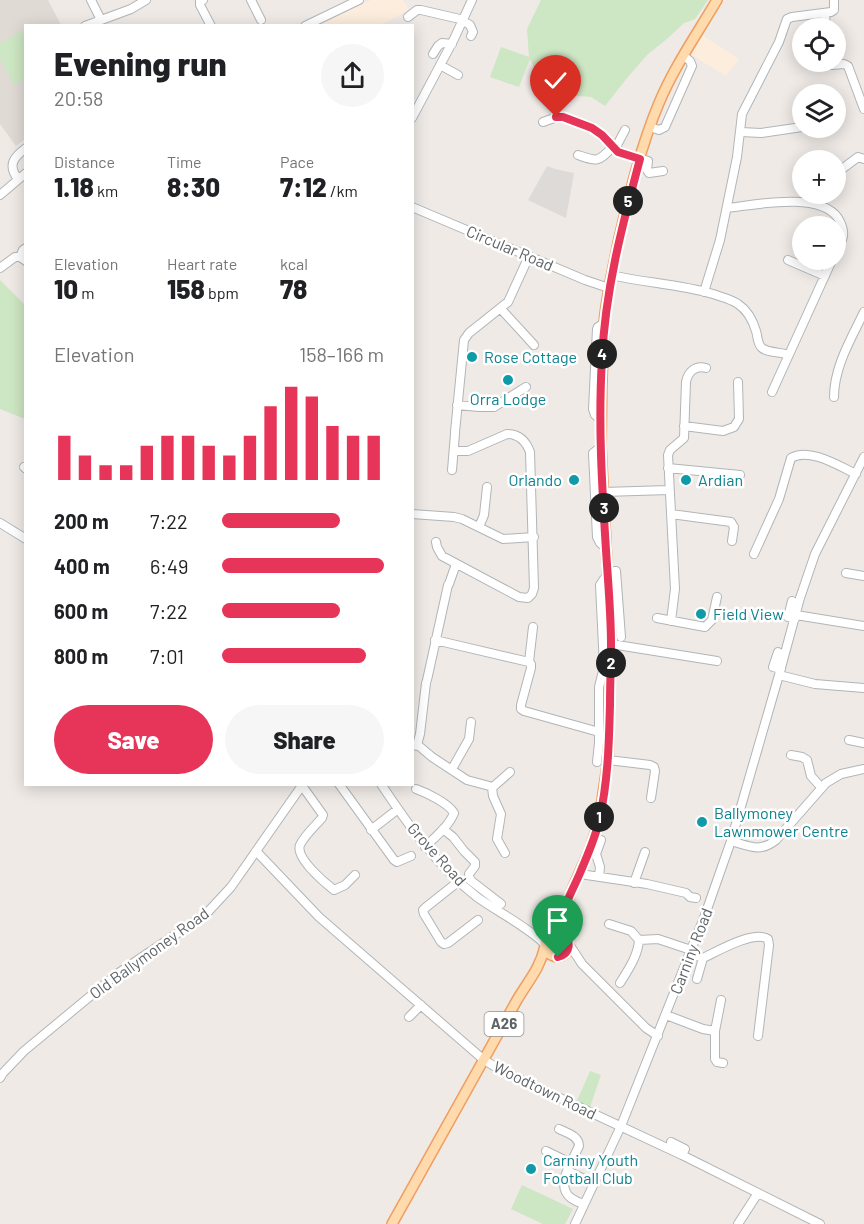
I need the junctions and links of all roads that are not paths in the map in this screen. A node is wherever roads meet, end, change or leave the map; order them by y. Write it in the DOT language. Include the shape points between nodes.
graph roads {
  1 [pos="91,0"];
  2 [pos="203,0"];
  3 [pos="251,0"];
  4 [pos="359,0"];
  5 [pos="472,0"];
  6 [pos="717,0"];
  7 [pos="142,1"];
  8 [pos="834,4"];
  9 [pos="825,13"];
  10 [pos="408,17"];
  11 [pos="825,18"];
  12 [pos="100,20"];
  13 [pos="261,20"];
  14 [pos="463,20"];
  15 [pos="90,24"];
  16 [pos="211,24"];
  17 [pos="309,24"];
  18 [pos="471,36"];
  19 [pos="452,44"];
  20 [pos="433,54"];
  21 [pos="684,56"];
  22 [pos="440,65"];
  23 [pos="846,65"];
  24 [pos="458,75"];
  25 [pos="864,109"];
  26 [pos="414,114"];
  27 [pos="543,122"];
  28 [pos="650,127"];
  29 [pos="792,128"];
  30 [pos="625,130"];
  31 [pos="741,132"];
  32 [pos="614,148"];
  33 [pos="24,149"];
  34 [pos="578,155"];
  35 [pos="640,159"];
  36 [pos="864,159"];
  37 [pos="846,166"];
  38 [pos="663,171"];
  39 [pos="24,174"];
  40 [pos="18,179"];
  41 [pos="0,195"];
  42 [pos="414,208"];
  43 [pos="727,208"];
  44 [pos="836,216"];
  45 [pos="529,256"];
  46 [pos="23,259"];
  47 [pos="788,260"];
  48 [pos="0,268"];
  49 [pos="828,270"];
  50 [pos="612,276"];
  51 [pos="825,276"];
  52 [pos="609,288"];
  53 [pos="704,292"];
  54 [pos="501,309"];
  55 [pos="864,312"];
  56 [pos="534,345"];
  57 [pos="789,355"];
  58 [pos="706,368"];
  59 [pos="738,382"];
  60 [pos="526,387"];
  61 [pos="772,392"];
  62 [pos="834,397"];
  63 [pos="457,405"];
  64 [pos="684,426"];
  65 [pos="601,447"];
  66 [pos="454,451"];
  67 [pos="864,457"];
  68 [pos="668,468"];
  69 [pos="452,470"];
  70 [pos="859,472"];
  71 [pos="740,475"];
  72 [pos="487,487"];
  73 [pos="669,490"];
  74 [pos="603,492"];
  75 [pos="414,513"];
  76 [pos="671,514"];
  77 [pos="0,523"];
  78 [pos="479,527"];
  79 [pos="534,537"];
  80 [pos="24,538"];
  81 [pos="732,541"];
  82 [pos="436,542"];
  83 [pos="606,548"];
  84 [pos="754,554"];
  85 [pos="456,564"];
  86 [pos="846,573"];
  87 [pos="608,575"];
  88 [pos="864,576"];
  89 [pos="717,597"];
  90 [pos="792,601"];
  91 [pos="795,617"];
  92 [pos="657,618"];
  93 [pos="671,621"];
  94 [pos="864,626"];
  95 [pos="533,627"];
  96 [pos="621,638"];
  97 [pos="435,640"];
  98 [pos="611,644"];
  99 [pos="778,652"];
  100 [pos="717,661"];
  101 [pos="529,662"];
  102 [pos="780,672"];
  103 [pos="599,687"];
  104 [pos="610,687"];
  105 [pos="864,688"];
  106 [pos="471,722"];
  107 [pos="599,732"];
  108 [pos="849,740"];
  109 [pos="864,743"];
  110 [pos="415,745"];
  111 [pos="791,755"];
  112 [pos="608,760"];
  113 [pos="597,762"];
  114 [pos="452,769"];
  115 [pos="864,769"];
  116 [pos="510,772"];
  117 [pos="303,786"];
  118 [pos="340,786"];
  119 [pos="382,786"];
  120 [pos="492,787"];
  121 [pos="821,787"];
  122 [pos="416,789"];
  123 [pos="651,798"];
  124 [pos="398,810"];
  125 [pos="443,829"];
  126 [pos="371,830"];
  127 [pos="601,840"];
  128 [pos="731,841"];
  129 [pos="425,847"];
  130 [pos="256,851"];
  131 [pos="645,852"];
  132 [pos="505,853"];
  133 [pos="411,856"];
  134 [pos="579,874"];
  135 [pos="355,875"];
  136 [pos="599,877"];
  137 [pos="459,881"];
  138 [pos="634,882"];
  139 [pos="696,898"];
  140 [pos="501,904"];
  141 [pos="562,916"];
  142 [pos="478,920"];
  143 [pos="609,924"];
  144 [pos="533,933"];
  145 [pos="551,934"];
  146 [pos="568,940"];
  147 [pos="639,940"];
  148 [pos="545,945"];
  149 [pos="690,952"];
  150 [pos="560,956"];
  151 [pos="703,958"];
  152 [pos="582,964"];
  153 [pos="537,970"];
  154 [pos="697,979"];
  155 [pos="620,983"];
  156 [pos="721,1000"];
  157 [pos="421,1005"];
  158 [pos="666,1015"];
  159 [pos="409,1018"];
  160 [pos="759,1027"];
  161 [pos="768,1028"];
  162 [pos="715,1031"];
  163 [pos="658,1036"];
  164 [pos="758,1036"];
  165 [pos="484,1060"];
  166 [pos="723,1063"];
  167 [pos="0,1078"];
  168 [pos="621,1126"];
  169 [pos="559,1129"];
  170 [pos="671,1142"];
  171 [pos="546,1151"];
  172 [pos="682,1155"];
  173 [pos="569,1167"];
  174 [pos="586,1180"];
  175 [pos="758,1192"];
  176 [pos="584,1204"];
  177 [pos="392,1224"];
  178 [pos="575,1224"];
  179 [pos="738,1224"];
  180 [pos="820,1224"];
  1 -- 12 [label="street"];
  2 -- 16 [label="street" via="200,4"];
  3 -- 13 [label="street"];
  4 -- 17 [label="street"];
  5 -- 14 [label="street"];
  6 -- 21 [label="main road, A26"];
  7 -- 12 [label="street"];
  8 -- 9 [label="street" via="832,12"];
  9 -- 11 [label="street"];
  9 -- 31 [label="street" via="788,18 742,112"];
  10 -- 14 [label="street" via="421,10"];
  12 -- 15 [label="street"];
  14 -- 18 [label="street" via="471,26"];
  14 -- 19 [label="street"];
  19 -- 20 [label="street" via="442,43"];
  19 -- 22 [label="street"];
  21 -- 28 [label="main road, A26"];
  21 -- 28 [label="street" via="692,66 665,127"];
  22 -- 24 [label="street"];
  22 -- 26 [label="street"];
  23 -- 25 [label="street"];
  27 -- 32 [label="street" via="560,117 592,128"];
  28 -- 35 [label="main road, A26"];
  29 -- 31 [label="street"];
  30 -- 32 [label="street"];
  31 -- 43 [label="street"];
  32 -- 34 [label="street" via="597,160"];
  32 -- 35 [label="street"];
  33 -- 40 [label="street" via="13,161"];
  35 -- 38 [label="street" via="648,162 650,173"];
  35 -- 50 [label="main road, A26"];
  36 -- 37 [label="street" via="858,157"];
  39 -- 40 [label="street"];
  40 -- 41 [label="street"];
  42 -- 45 [label="street, Circular Road"];
  43 -- 44 [label="street" via="808,202"];
  43 -- 53 [label="street"];
  45 -- 52 [label="street, Circular Road"];
  45 -- 54 [label="street"];
  46 -- 48 [label="street" via="15,257"];
  47 -- 51 [label="street"];
  49 -- 51 [label="street"];
  50 -- 52 [label="main road, A26"];
  50 -- 53 [label="street"];
  51 -- 57 [label="street"];
  52 -- 65 [label="main road, A26" via="602,360"];
  53 -- 57 [label="street" via="742,307 764,349"];
  54 -- 56 [label="street"];
  54 -- 63 [label="street" via="465,338"];
  55 -- 62 [label="street" via="845,351"];
  57 -- 61 [label="street"];
  58 -- 64 [label="street" via="696,368 687,376"];
  59 -- 64 [label="street" via="739,419 734,427 723,430"];
  60 -- 63 [label="street" via="495,406"];
  63 -- 66 [label="street"];
  64 -- 68 [label="street" via="683,439 668,452"];
  65 -- 74 [label="main road, A26"];
  65 -- 83 [label="street" via="593,453 597,537"];
  66 -- 69 [label="street"];
  66 -- 79 [label="street" via="468,451 507,434 524,441 530,452"];
  67 -- 70 [label="street, Carniny Road"];
  68 -- 71 [label="street"];
  68 -- 73 [label="street"];
  70 -- 84 [label="street" via="815,456 791,458 779,500"];
  70 -- 91 [label="street, Carniny Road" via="815,554"];
  72 -- 78 [label="street"];
  73 -- 74 [label="street"];
  73 -- 76 [label="street"];
  74 -- 83 [label="main road, A26"];
  75 -- 78 [label="street" via="454,517"];
  76 -- 81 [label="street" via="731,522"];
  76 -- 93 [label="street" via="675,589"];
  77 -- 80 [label="street"];
  78 -- 79 [label="street" via="503,538"];
  79 -- 85 [label="street" via="534,588 528,598"];
  82 -- 85 [label="street" via="440,554"];
  83 -- 87 [label="main road, A26"];
  85 -- 97 [label="street"];
  86 -- 88 [label="street"];
  87 -- 96 [label="street" via="616,571"];
  87 -- 98 [label="main road, A26"];
  87 -- 103 [label="street" via="600,585 604,667"];
  89 -- 93 [label="street" via="712,620 706,627"];
  90 -- 91 [label="street, Carniny Road" via="788,617"];
  91 -- 94 [label="street"];
  91 -- 102 [label="street, Carniny Road"];
  92 -- 93 [label="street"];
  95 -- 101 [label="street"];
  97 -- 101 [label="street"];
  97 -- 110 [label="street"];
  98 -- 100 [label="street"];
  98 -- 104 [label="main road, A26"];
  99 -- 102 [label="street, Carniny Road" via="773,667"];
  101 -- 107 [label="street" via="522,710"];
  102 -- 105 [label="street" via="815,684"];
  102 -- 128 [label="street, Carniny Road"];
  103 -- 104 [label="street"];
  103 -- 107 [label="street"];
  104 -- 112 [label="main road, A26"];
  106 -- 114 [label="street" via="469,739"];
  107 -- 113 [label="street"];
  108 -- 109 [label="street"];
  110 -- 114 [label="street"];
  111 -- 121 [label="street" via="807,760 811,776"];
  112 -- 123 [label="street" via="653,767"];
  112 -- 134 [label="main road, A26" via="599,821"];
  114 -- 120 [label="street" via="469,782"];
  115 -- 121 [label="street" via="836,776"];
  116 -- 120 [label="street"];
  117 -- 130 [label="street, Old Ballymoney Road"];
  117 -- 135 [label="street" via="323,815 301,844 302,858 334,891"];
  118 -- 126 [label="street"];
  119 -- 124 [label="street, Grove Road"];
  120 -- 132 [label="street" via="501,814 498,839"];
  121 -- 128 [label="street" via="772,844 758,848"];
  122 -- 125 [label="street" via="452,810 454,815"];
  124 -- 126 [label="street"];
  124 -- 129 [label="street, Grove Road"];
  125 -- 129 [label="street"];
  125 -- 140 [label="street" via="475,862 468,874 470,880"];
  126 -- 133 [label="street" via="394,861"];
  127 -- 136 [label="street" via="596,855"];
  128 -- 149 [label="street, Carniny Road"];
  129 -- 137 [label="street, Grove Road"];
  130 -- 157 [label="street, Woodtown Road" via="319,917"];
  130 -- 167 [label="street, Old Ballymoney Road" via="206,914 117,974 24,1051"];
  131 -- 138 [label="street"];
  134 -- 136 [label="street"];
  134 -- 141 [label="main road, A26"];
  136 -- 138 [label="street"];
  137 -- 142 [label="street" via="425,908 424,914 444,944"];
  137 -- 144 [label="street, Grove Road"];
  138 -- 139 [label="street"];
  141 -- 145 [label="main road, A26"];
  141 -- 146 [label="main road"];
  143 -- 147 [label="street" via="631,931"];
  144 -- 145 [label="street, Grove Road"];
  144 -- 148 [label="street, Grove Road"];
  145 -- 146 [label="main road" via="560,933"];
  145 -- 148 [label="main road, A26"];
  146 -- 150 [label="main road, A26" via="568,951"];
  146 -- 152 [label="street"];
  147 -- 149 [label="street" via="658,939"];
  147 -- 155 [label="street"];
  148 -- 150 [label="main road" via="550,955"];
  148 -- 153 [label="main road, A26"];
  149 -- 151 [label="street"];
  149 -- 158 [label="street, Carniny Road"];
  150 -- 152 [label="street"];
  150 -- 153 [label="main road, A26"];
  151 -- 154 [label="street"];
  151 -- 160 [label="street" via="753,937 768,939"];
  152 -- 163 [label="street"];
  153 -- 165 [label="main road, A26"];
  156 -- 162 [label="street"];
  157 -- 159 [label="street"];
  157 -- 165 [label="street, Woodtown Road"];
  158 -- 162 [label="street"];
  158 -- 163 [label="street, Carniny Road"];
  160 -- 161 [label="street"];
  160 -- 164 [label="street"];
  162 -- 166 [label="street" via="715,1059"];
  163 -- 168 [label="street, Carniny Road"];
  165 -- 168 [label="street, Woodtown Road"];
  165 -- 177 [label="main road, A26"];
  168 -- 172 [label="street, Woodtown Road"];
  168 -- 176 [label="street, Carniny Road"];
  169 -- 173 [label="street" via="579,1142"];
  170 -- 172 [label="street" via="685,1149"];
  171 -- 173 [label="street"];
  172 -- 175 [label="street, Woodtown Road"];
  173 -- 174 [label="street"];
  173 -- 176 [label="street" via="564,1181 566,1191"];
  175 -- 179 [label="street"];
  175 -- 180 [label="street, Woodtown Road"];
  176 -- 178 [label="street, Carniny Road"];
}
